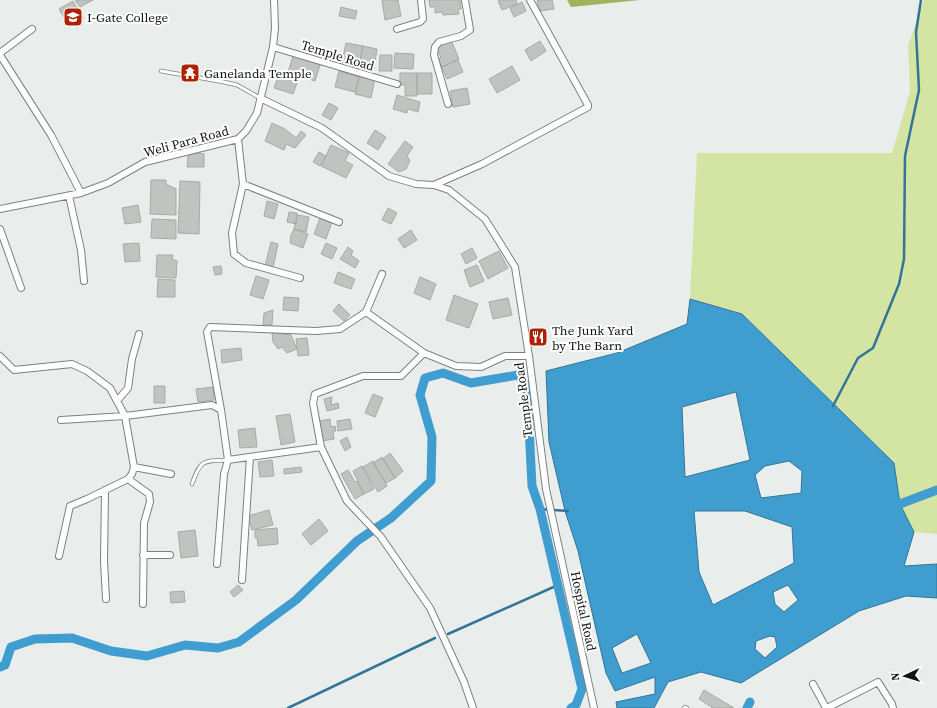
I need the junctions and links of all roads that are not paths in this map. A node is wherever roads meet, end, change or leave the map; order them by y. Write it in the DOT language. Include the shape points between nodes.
graph roads {
  1 [pos="274,0"];
  2 [pos="421,0"];
  3 [pos="465,0"];
  4 [pos="530,0"];
  5 [pos="32,29"];
  6 [pos="397,29"];
  7 [pos="273,47"];
  8 [pos="0,54"];
  9 [pos="161,71"];
  10 [pos="397,84"];
  11 [pos="260,98"];
  12 [pos="448,104"];
  13 [pos="238,139"];
  14 [pos="242,184"];
  15 [pos="434,185"];
  16 [pos="81,193"];
  17 [pos="69,196"];
  18 [pos="0,209"];
  19 [pos="339,222"];
  20 [pos="0,229"];
  21 [pos="382,274"];
  22 [pos="300,278"];
  23 [pos="84,280"];
  24 [pos="21,288"];
  25 [pos="366,312"];
  26 [pos="139,334"];
  27 [pos="424,353"];
  28 [pos="0,356"];
  29 [pos="529,356"];
  30 [pos="117,401"];
  31 [pos="220,410"];
  32 [pos="125,416"];
  33 [pos="61,420"];
  34 [pos="322,447"];
  35 [pos="250,457"];
  36 [pos="228,460"];
  37 [pos="134,467"];
  38 [pos="171,474"];
  39 [pos="128,478"];
  40 [pos="192,484"];
  41 [pos="104,490"];
  42 [pos="552,520"];
  43 [pos="143,555"];
  44 [pos="170,555"];
  45 [pos="59,556"];
  46 [pos="217,564"];
  47 [pos="242,580"];
  48 [pos="106,599"];
  49 [pos="143,604"];
  50 [pos="813,684"];
  51 [pos="472,708"];
  52 [pos="594,708"];
  53 [pos="826,708"];
  54 [pos="893,708"];
  1 -- 7 [label="street, Weli Para Road"];
  2 -- 6 [label="street" via="423,19"];
  3 -- 12 [label="street" via="470,30 461,36 439,42 435,47 434,55"];
  4 -- 15 [label="street" via="588,107 482,164"];
  5 -- 8 [label="street"];
  7 -- 10 [label="street, Temple Road"];
  7 -- 11 [label="street, Weli Para Road"];
  8 -- 16 [label="street" via="51,135"];
  9 -- 11 [label="lane" via="231,83"];
  11 -- 13 [label="street, Weli Para Road" via="257,113"];
  11 -- 15 [label="street" via="322,128 389,176 416,184"];
  13 -- 14 [label="street"];
  13 -- 16 [label="street, Weli Para Road" via="145,162 108,183"];
  14 -- 19 [label="street"];
  14 -- 22 [label="street" via="232,233 234,254 246,263"];
  15 -- 29 [label="street, Temple Road" via="449,190 485,219 515,267"];
  16 -- 17 [label="street, Weli Para Road"];
  17 -- 18 [label="street, Weli Para Road"];
  17 -- 23 [label="street" via="81,250"];
  20 -- 24 [label="street"];
  21 -- 25 [label="street"];
  25 -- 27 [label="street"];
  25 -- 31 [label="street" via="340,329 316,331 210,327 207,332"];
  26 -- 30 [label="street" via="128,388"];
  27 -- 29 [label="street" via="456,366 481,367 505,356"];
  27 -- 34 [label="street" via="401,376 363,376 315,394 314,404"];
  28 -- 30 [label="street" via="14,370 72,364 87,371 110,388"];
  29 -- 42 [label="street, Temple Road"];
  30 -- 32 [label="street"];
  31 -- 32 [label="street" via="212,405"];
  31 -- 36 [label="street"];
  32 -- 33 [label="street"];
  32 -- 37 [label="street"];
  34 -- 35 [label="street"];
  34 -- 51 [label="street" via="347,501 381,538 430,608 464,682"];
  35 -- 36 [label="street"];
  35 -- 47 [label="street"];
  36 -- 40 [label="lane" via="210,461 198,466"];
  36 -- 46 [label="street" via="224,474"];
  37 -- 38 [label="street"];
  37 -- 39 [label="street"];
  39 -- 41 [label="street"];
  39 -- 43 [label="street" via="149,494 150,502 144,523"];
  41 -- 45 [label="street" via="70,506"];
  41 -- 48 [label="street"];
  42 -- 52 [label="street, Hospital Road"];
  43 -- 44 [label="street"];
  43 -- 49 [label="street"];
  50 -- 53 [label="street"];
  53 -- 54 [label="street" via="878,682"];
}
